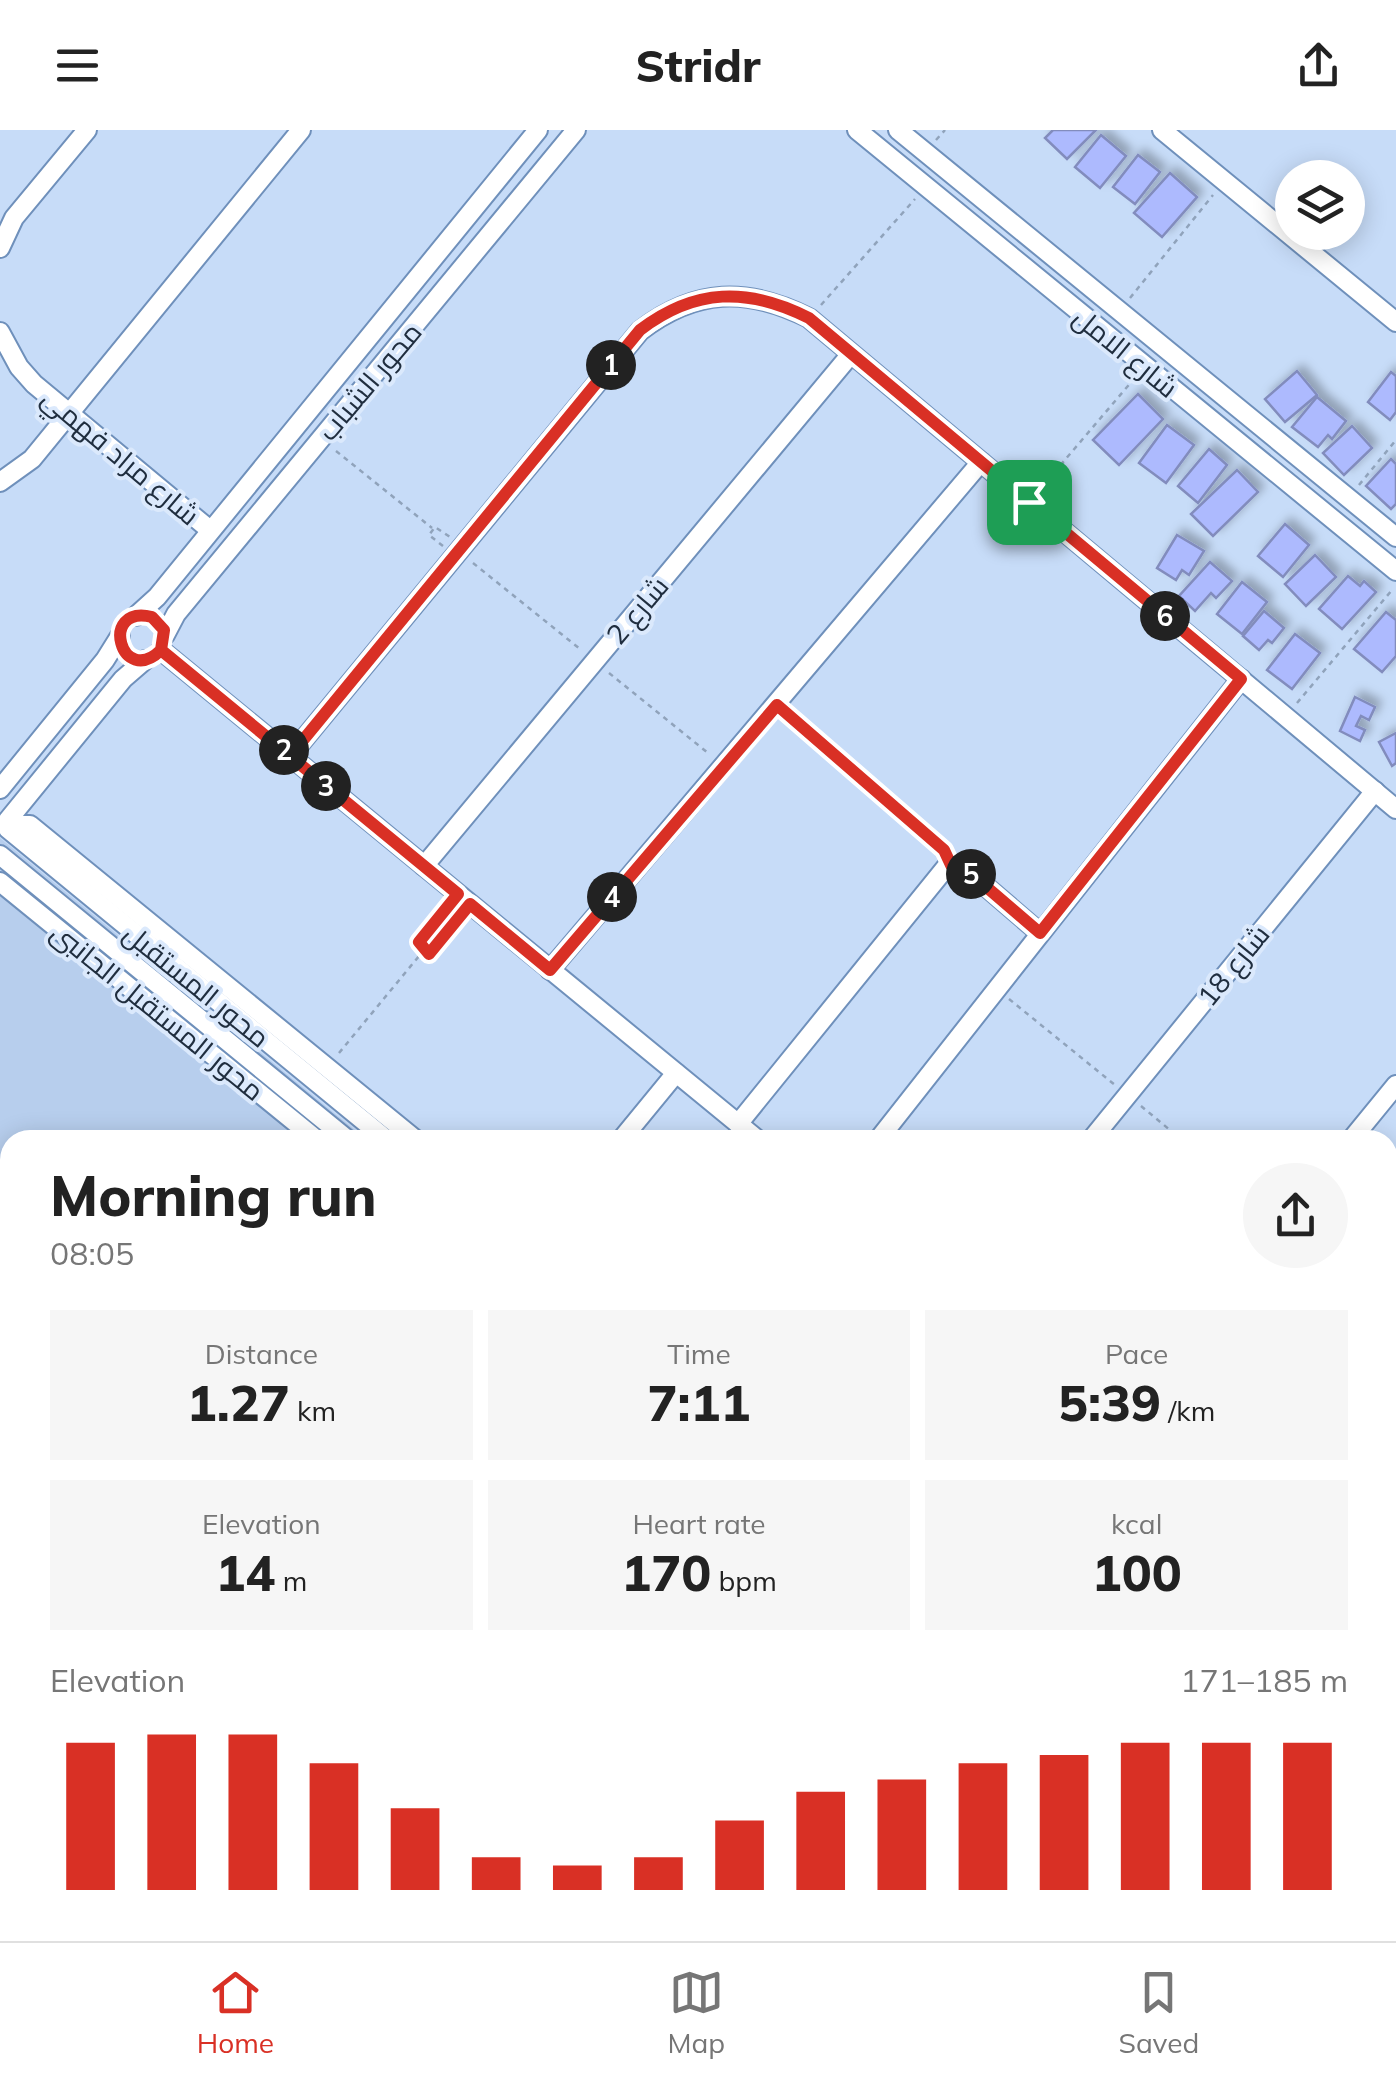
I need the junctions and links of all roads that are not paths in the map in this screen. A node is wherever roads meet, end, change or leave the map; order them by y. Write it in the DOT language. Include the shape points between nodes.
graph roads {
  1 [pos="87,130"];
  2 [pos="301,130"];
  3 [pos="538,130"];
  4 [pos="576,130"];
  5 [pos="857,130"];
  6 [pos="898,130"];
  7 [pos="1162,130"];
  8 [pos="0,248"];
  9 [pos="1396,322"];
  10 [pos="0,332"];
  11 [pos="851,354"];
  12 [pos="70,414"];
  13 [pos="981,462"];
  14 [pos="0,482"];
  15 [pos="210,530"];
  16 [pos="1396,537"];
  17 [pos="1396,571"];
  18 [pos="136,616"];
  19 [pos="120,636"];
  20 [pos="157,648"];
  21 [pos="1241,679"];
  22 [pos="290,756"];
  23 [pos="0,789"];
  24 [pos="1375,791"];
  25 [pos="1396,809"];
  26 [pos="5,825"];
  27 [pos="0,856"];
  28 [pos="424,866"];
  29 [pos="0,882"];
  30 [pos="1040,933"];
  31 [pos="550,970"];
  32 [pos="676,1073"];
  33 [pos="1396,1086"];
  34 [pos="738,1124"];
  35 [pos="305,1130"];
  36 [pos="336,1130"];
  37 [pos="375,1130"];
  38 [pos="404,1130"];
  39 [pos="629,1130"];
  40 [pos="746,1130"];
  41 [pos="886,1130"];
  42 [pos="1098,1130"];
  43 [pos="1360,1130"];
  1 -- 8 [label="street" via="14,218"];
  2 -- 12 [label="street"];
  3 -- 15 [label="street, محور الشباب"];
  4 -- 20 [label="street, محور الشباب" via="176,614"];
  5 -- 17 [label="street, شارع الامل"];
  6 -- 16 [label="street, شارع الامل"];
  7 -- 9 [label="street"];
  10 -- 12 [label="street, شارع مراد فهمي" via="19,367"];
  11 -- 13 [label="street"];
  11 -- 22 [label="street" via="809,318 765,300 720,296 677,307 640,330"];
  11 -- 28 [label="street, شارع 2"];
  12 -- 14 [label="street" via="32,459"];
  12 -- 15 [label="street, شارع مراد فهمي"];
  13 -- 21 [label="street"];
  13 -- 31 [label="street"];
  15 -- 18 [label="street, محور الشباب"];
  18 -- 19 [label="street"];
  18 -- 20 [label="street" via="161,624"];
  19 -- 20 [label="street" via="134,659"];
  19 -- 23 [label="street"];
  20 -- 22 [label="street"];
  20 -- 26 [label="street, محور الشباب" via="123,679"];
  21 -- 24 [label="street"];
  21 -- 30 [label="street"];
  22 -- 28 [label="street"];
  24 -- 25 [label="street"];
  24 -- 42 [label="street, شارع 18"];
  26 -- 37 [label="street, محور المستقبل"];
  26 -- 38 [label="street" via="30,825"];
  27 -- 36 [label="street, محور المستقبل"];
  28 -- 31 [label="street"];
  29 -- 35 [label="street, محور المستقبل الجانبى"];
  30 -- 34 [label="street" via="962,866 951,865"];
  30 -- 41 [label="street"];
  31 -- 32 [label="street"];
  32 -- 34 [label="street"];
  32 -- 39 [label="street"];
  33 -- 43 [label="street"];
  34 -- 40 [label="street"];
}
